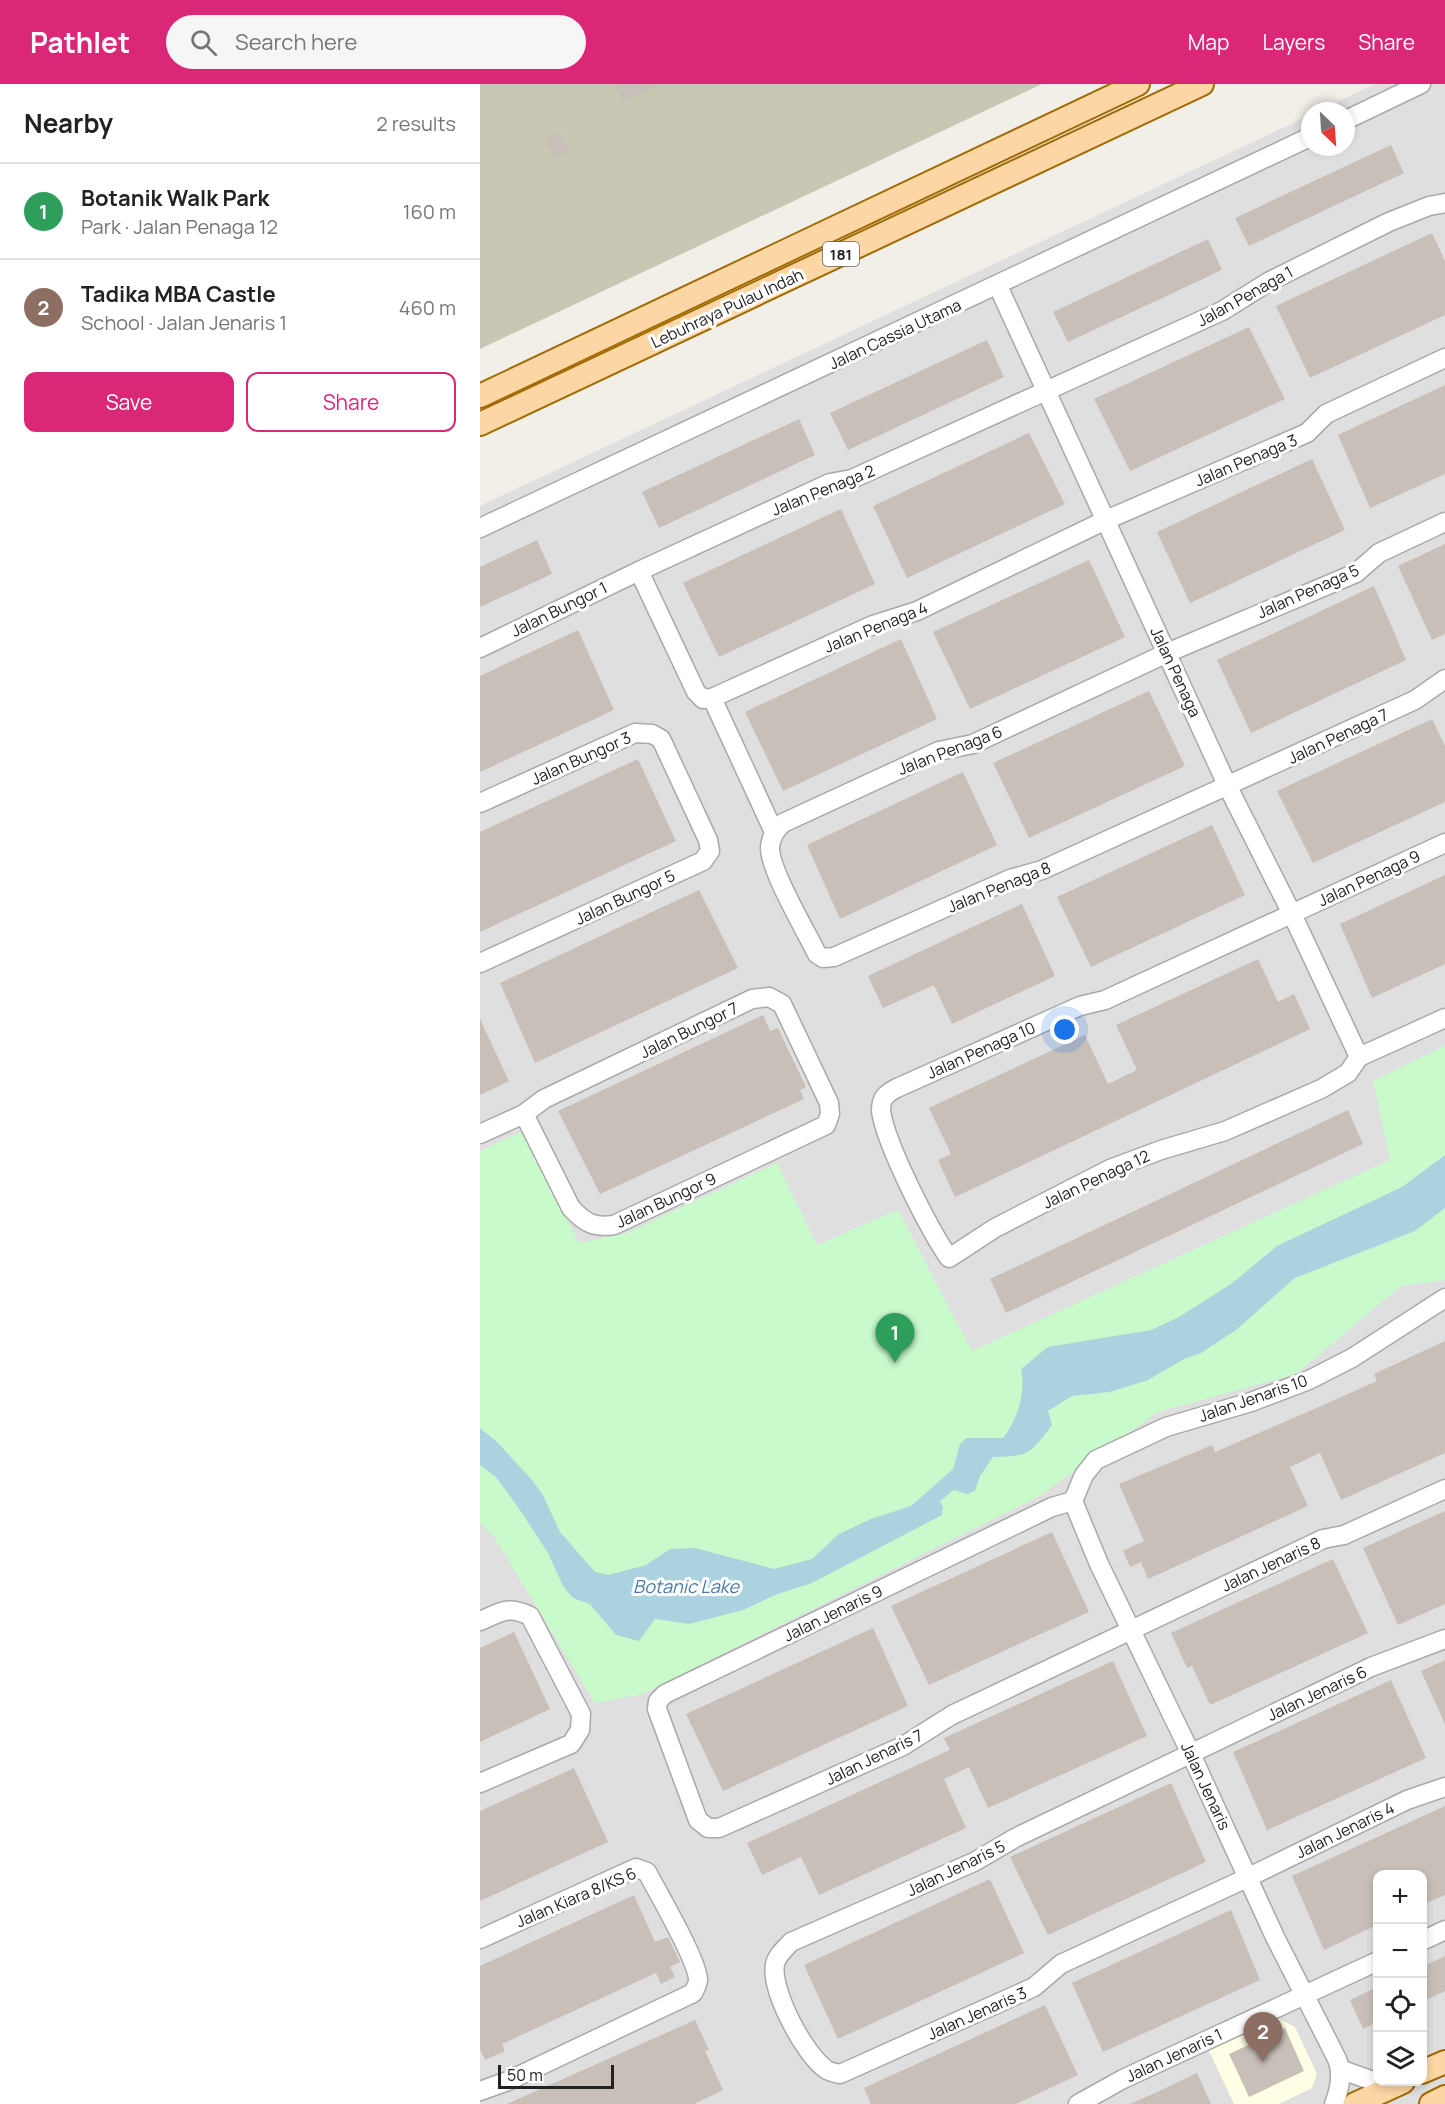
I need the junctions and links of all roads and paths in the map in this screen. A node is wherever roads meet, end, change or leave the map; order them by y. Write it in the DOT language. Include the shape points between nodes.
graph roads {
  1 [pos="1138,84"];
  2 [pos="1202,84"];
  3 [pos="1421,84"];
  4 [pos="1355,116"];
  5 [pos="1301,141"];
  6 [pos="1445,203"];
  7 [pos="998,286"];
  8 [pos="1445,358"];
  9 [pos="1045,392"];
  10 [pos="480,396"];
  11 [pos="480,424"];
  12 [pos="1106,520"];
  13 [pos="1445,522"];
  14 [pos="480,528"];
  15 [pos="639,571"];
  16 [pos="480,648"];
  17 [pos="1167,653"];
  18 [pos="1445,679"];
  19 [pos="712,698"];
  20 [pos="1228,786"];
  21 [pos="687,794"];
  22 [pos="480,803"];
  23 [pos="774,832"];
  24 [pos="1445,843"];
  25 [pos="1292,914"];
  26 [pos="480,963"];
  27 [pos="1445,1018"];
  28 [pos="1359,1057"];
  29 [pos="524,1114"];
  30 [pos="826,1125"];
  31 [pos="480,1134"];
  32 [pos="907,1178"];
  33 [pos="1445,1298"];
  34 [pos="1445,1489"];
  35 [pos="1073,1502"];
  36 [pos="480,1621"];
  37 [pos="1131,1630"];
  38 [pos="1445,1639"];
  39 [pos="1190,1752"];
  40 [pos="677,1766"];
  41 [pos="480,1783"];
  42 [pos="1445,1787"];
  43 [pos="1247,1878"];
  44 [pos="1445,1930"];
  45 [pos="480,1939"];
  46 [pos="1427,1939"];
  47 [pos="1373,1963"];
  48 [pos="1305,1995"];
  49 [pos="788,2016"];
  50 [pos="1445,2062"];
  51 [pos="1341,2070"];
  52 [pos="1427,2070"];
  53 [pos="1373,2078"];
  54 [pos="1393,2086"];
  55 [pos="480,2091"];
  56 [pos="1445,2097"];
  57 [pos="1078,2104"];
  58 [pos="1334,2104"];
  59 [pos="1355,2104"];
  60 [pos="1431,2104"];
  1 -- 10 [label="main road, Lebuhraya Pulau Indah / 181"];
  2 -- 11 [label="main road, Lebuhraya Pulau Indah / 181"];
  3 -- 4 [label="street"];
  5 -- 7 [label="street, Jalan Cassia Utama"];
  6 -- 9 [label="street, Jalan Penaga 1" via="1389,222 1270,281 1222,311"];
  7 -- 9 [label="street, Jalan Penaga"];
  7 -- 14 [label="street, Jalan Cassia Utama"];
  8 -- 12 [label="street, Jalan Penaga 3" via="1326,414 1308,433"];
  9 -- 12 [label="street, Jalan Penaga"];
  9 -- 15 [label="street, Jalan Penaga 2" via="852,479 830,483"];
  12 -- 17 [label="street, Jalan Penaga"];
  12 -- 19 [label="street, Jalan Penaga 4" via="917,611 873,625"];
  13 -- 17 [label="street, Jalan Penaga 5" via="1378,553 1356,573"];
  15 -- 16 [label="street, Jalan Bungor 1"];
  15 -- 19 [label="street" via="696,692 703,699"];
  17 -- 20 [label="street, Jalan Penaga"];
  17 -- 23 [label="street, Jalan Penaga 6" via="973,744 939,751 783,823"];
  18 -- 20 [label="street, Jalan Penaga 7" via="1415,700"];
  19 -- 23 [label="street"];
  20 -- 23 [label="street, Jalan Penaga 8" via="1042,870 1010,879 834,957 817,954 793,906 774,864 770,847"];
  20 -- 25 [label="street, Jalan Penaga"];
  21 -- 22 [label="street, Jalan Bungor 3" via="661,739 635,733"];
  21 -- 26 [label="street, Jalan Bungor 5" via="708,840 710,851 703,861"];
  24 -- 25 [label="street, Jalan Penaga 9"];
  25 -- 28 [label="street, Jalan Penaga"];
  25 -- 32 [label="street, Jalan Penaga 10" via="1105,1000 1080,1006 887,1093 881,1101 882,1120"];
  27 -- 28 [label="street"];
  28 -- 32 [label="street, Jalan Penaga 12" via="1348,1073 1321,1089 1225,1131 1110,1169 995,1228 949,1258"];
  29 -- 30 [label="street, Jalan Bungor 9" via="571,1208 596,1228 614,1225"];
  29 -- 30 [label="street, Jalan Bungor 7" via="544,1100 752,999 770,997 782,1004 829,1103"];
  29 -- 31 [label="street, Jalan Bungor 7"];
  33 -- 35 [label="street, Jalan Jenaris 10" via="1352,1358 1309,1380 1166,1427 1096,1461 1084,1475"];
  34 -- 37 [label="street, Jalan Jenaris 8" via="1344,1535 1323,1539"];
  35 -- 37 [label="street, Jalan Jenaris"];
  35 -- 40 [label="street, Jalan Jenaris 9" via="1052,1507 664,1694 657,1709"];
  36 -- 41 [label="street" via="516,1609 531,1616 581,1714 580,1730 571,1744"];
  37 -- 39 [label="street, Jalan Jenaris"];
  37 -- 40 [label="street, Jalan Jenaris 7" via="952,1715 903,1746 719,1828 698,1820"];
  38 -- 39 [label="street, Jalan Jenaris 6" via="1371,1667"];
  39 -- 43 [label="street, Jalan Jenaris"];
  39 -- 49 [label="street, Jalan Jenaris 5" via="974,1862 792,1942 775,1964"];
  42 -- 43 [label="street, Jalan Jenaris 4" via="1407,1800"];
  43 -- 48 [label="street, Jalan Jenaris"];
  43 -- 49 [label="street, Jalan Jenaris 3" via="1061,1964 1034,1987 840,2074 827,2070 809,2052"];
  44 -- 46 [label="street"];
  45 -- 55 [label="street, Jalan Kiara 8/KS 6" via="642,1868 699,1982 693,1993"];
  47 -- 48 [label="street, Jalan Jenaris 1"];
  48 -- 51 [label="street, Jalan Jenaris"];
  48 -- 57 [label="street, Jalan Jenaris 1" via="1123,2079"];
  50 -- 52 [label="main road"];
  51 -- 53 [label="street"];
  51 -- 58 [label="street"];
  54 -- 59 [label="main road"];
  56 -- 60 [label="main road"];
}
